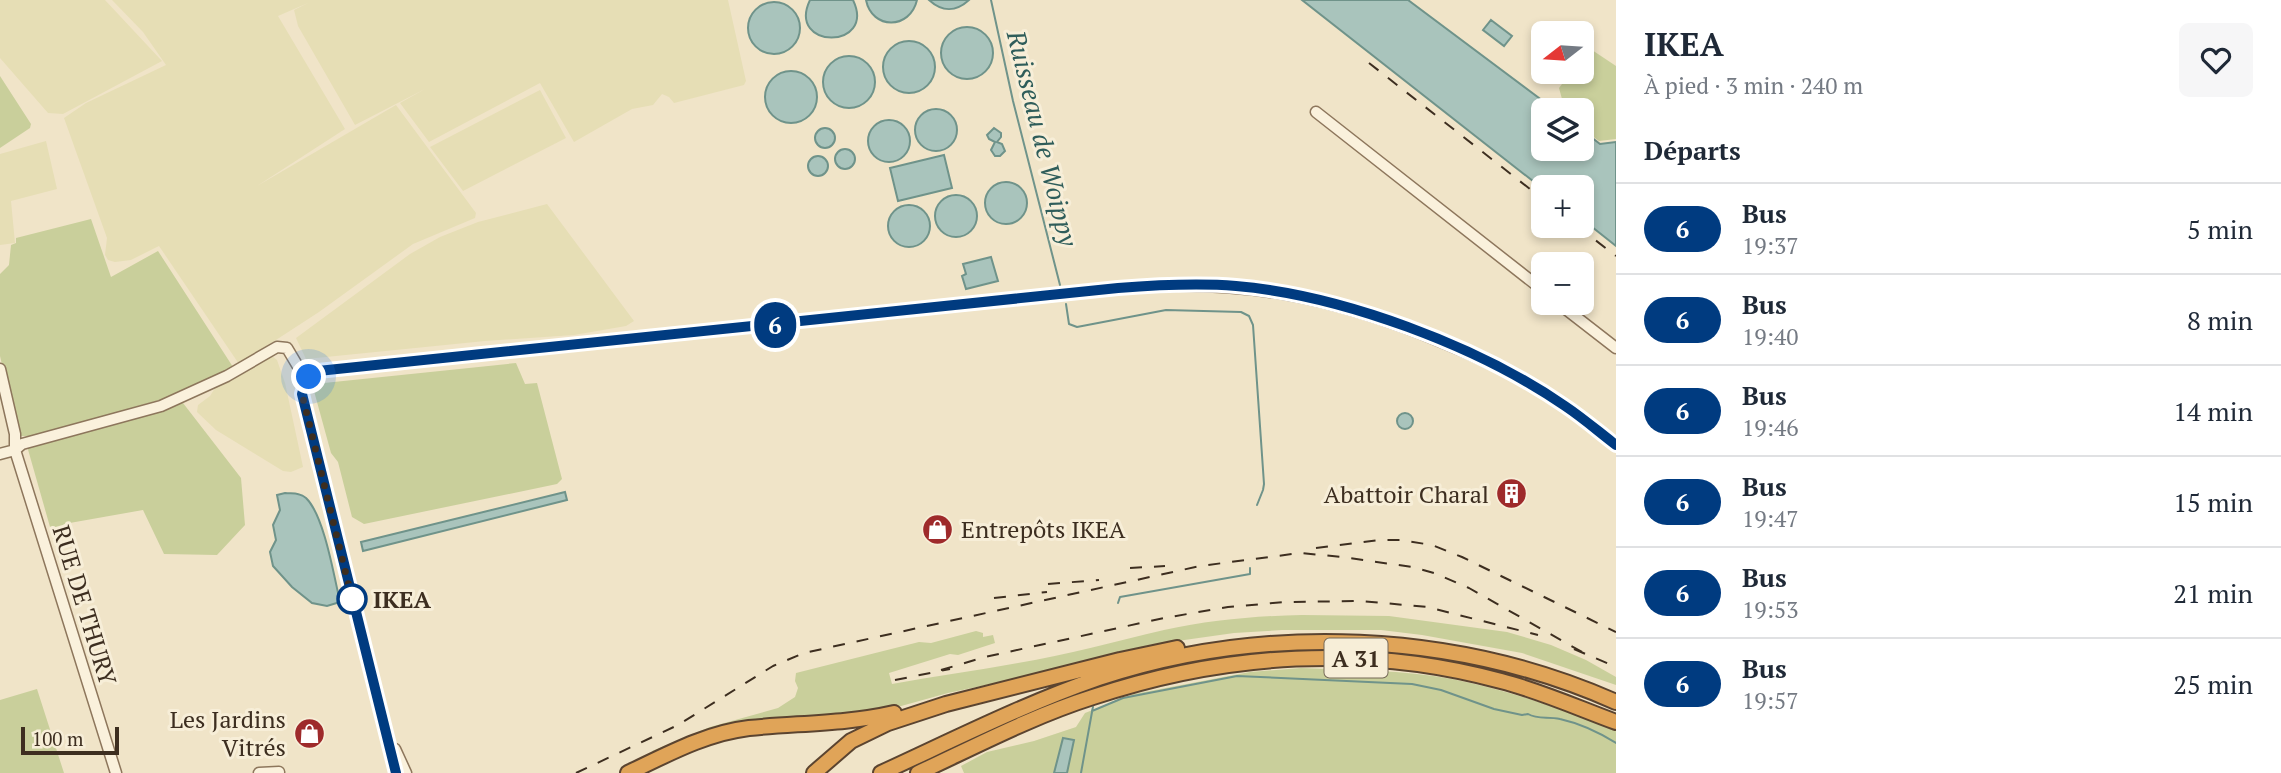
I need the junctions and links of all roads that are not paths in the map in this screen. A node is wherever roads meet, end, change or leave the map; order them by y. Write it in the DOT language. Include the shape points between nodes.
graph roads {
  1 [pos="1316,112"];
  2 [pos="1531,281"];
  3 [pos="1573,315"];
  4 [pos="1616,348"];
  5 [pos="0,369"];
  6 [pos="306,380"];
  7 [pos="1616,445"];
  8 [pos="15,450"];
  9 [pos="0,454"];
  10 [pos="1283,643"];
  11 [pos="1616,702"];
  12 [pos="946,704"];
  13 [pos="1616,722"];
  14 [pos="385,729"];
  15 [pos="279,772"];
  16 [pos="116,773"];
  17 [pos="259,773"];
  18 [pos="396,773"];
  19 [pos="406,773"];
  20 [pos="628,773"];
  21 [pos="814,773"];
  22 [pos="881,773"];
  23 [pos="918,773"];
  1 -- 2 [label="street"];
  3 -- 4 [label="street"];
  5 -- 8 [label="street, RUE DE THURY"];
  6 -- 7 [label="street" via="326,369 1118,288 1214,285 1297,295 1401,325 1535,387"];
  6 -- 8 [label="street" via="288,348 277,347 161,406 22,444"];
  6 -- 14 [label="street" via="303,402"];
  8 -- 9 [label="street"];
  8 -- 16 [label="street, RUE DE THURY"];
  10 -- 11 [label="highway, A 31" via="1373,643 1470,656 1542,674"];
  10 -- 12 [label="highway" via="1196,645"];
  10 -- 22 [label="highway, A 31" via="1205,652 1102,677"];
  12 -- 20 [label="highway" via="853,721 747,728 684,747"];
  12 -- 21 [label="highway" via="870,731"];
  13 -- 23 [label="highway, A 31" via="1502,681 1454,671 1373,659 1260,659 1149,680 1092,697"];
  14 -- 18 [label="street"];
  14 -- 19 [label="street"];
  15 -- 17 [label="street"];
}
